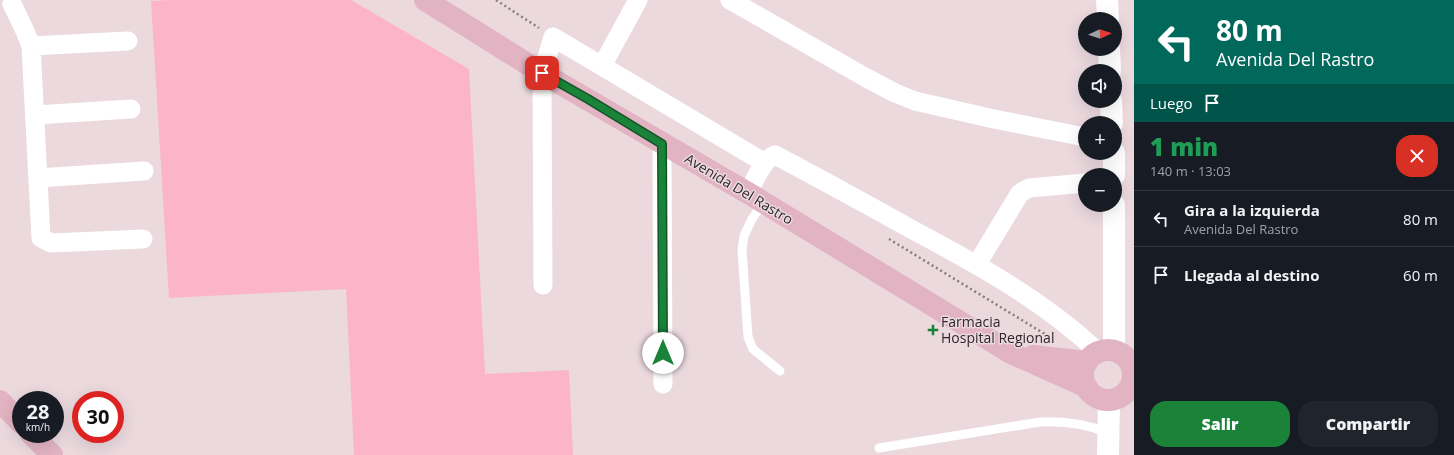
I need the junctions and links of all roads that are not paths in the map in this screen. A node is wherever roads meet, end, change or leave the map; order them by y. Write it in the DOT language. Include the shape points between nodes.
graph roads {
  1 [pos="425,0"];
  2 [pos="638,0"];
  3 [pos="730,0"];
  4 [pos="1107,0"];
  5 [pos="9,7"];
  6 [pos="1108,12"];
  7 [pos="128,41"];
  8 [pos="31,46"];
  9 [pos="602,66"];
  10 [pos="542,73"];
  11 [pos="131,109"];
  12 [pos="35,115"];
  13 [pos="1078,137"];
  14 [pos="662,144"];
  15 [pos="765,163"];
  16 [pos="144,171"];
  17 [pos="38,178"];
  18 [pos="1078,184"];
  19 [pos="755,198"];
  20 [pos="1114,212"];
  21 [pos="144,239"];
  22 [pos="977,264"];
  23 [pos="543,285"];
  24 [pos="1011,353"];
  25 [pos="1121,366"];
  26 [pos="780,371"];
  27 [pos="663,384"];
  28 [pos="1087,387"];
  29 [pos="1109,400"];
  30 [pos="0,401"];
  31 [pos="12,414"];
  32 [pos="1109,433"];
  33 [pos="40,443"];
  34 [pos="879,448"];
  35 [pos="52,455"];
  36 [pos="1108,455"];
  1 -- 10 [label="main road, Avenida Del Rastro"];
  2 -- 9 [label="street"];
  3 -- 13 [label="street" via="863,76 909,98"];
  4 -- 6 [label="street"];
  5 -- 8 [label="street" via="25,31"];
  7 -- 8 [label="street"];
  8 -- 12 [label="street"];
  9 -- 10 [label="street" via="553,37"];
  9 -- 15 [label="street"];
  10 -- 14 [label="main road, Avenida Del Rastro"];
  10 -- 23 [label="street"];
  11 -- 12 [label="street"];
  12 -- 17 [label="street"];
  14 -- 19 [label="main road, Avenida Del Rastro"];
  14 -- 27 [label="street"];
  15 -- 19 [label="street"];
  15 -- 22 [label="street" via="775,155"];
  16 -- 17 [label="street"];
  17 -- 21 [label="street" via="41,238 46,242 51,244"];
  18 -- 22 [label="street" via="1029,188 1020,192"];
  19 -- 24 [label="main road, Avenida Del Rastro"];
  19 -- 26 [label="lane" via="752,219 744,236 742,250 748,337 753,349"];
  20 -- 25 [label="street"];
  22 -- 25 [label="street" via="1056,317"];
  24 -- 25 [label="main road, Avenida Del Rastro"];
  24 -- 28 [label="main road, Avenida Del Rastro"];
  25 -- 28 [label="main road" via="1084,368"];
  25 -- 29 [label="main road" via="1128,390 1123,395"];
  28 -- 29 [label="main road, Avenida Del Rastro" via="1096,396"];
  29 -- 32 [label="street"];
  30 -- 31 [label="main road"];
  32 -- 34 [label="lane" via="1093,427 1040,422"];
  32 -- 36 [label="street"];
  33 -- 35 [label="main road"];
}
